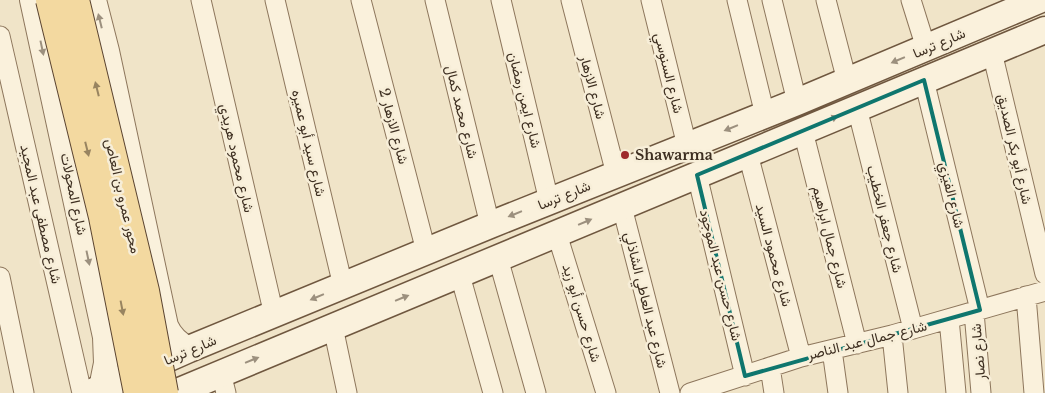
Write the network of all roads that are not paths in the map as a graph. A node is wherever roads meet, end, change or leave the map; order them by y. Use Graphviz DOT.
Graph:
graph roads {
  1 [pos="32,0"];
  2 [pos="50,0"];
  3 [pos="75,0"];
  4 [pos="94,0"];
  5 [pos="201,0"];
  6 [pos="275,0"];
  7 [pos="361,0"];
  8 [pos="434,0"];
  9 [pos="500,0"];
  10 [pos="571,0"];
  11 [pos="651,0"];
  12 [pos="737,0"];
  13 [pos="772,0"];
  14 [pos="826,0"];
  15 [pos="911,0"];
  16 [pos="1039,0"];
  17 [pos="1004,8"];
  18 [pos="1045,30"];
  19 [pos="0,36"];
  20 [pos="926,48"];
  21 [pos="992,52"];
  22 [pos="924,80"];
  23 [pos="847,81"];
  24 [pos="797,102"];
  25 [pos="857,108"];
  26 [pos="765,115"];
  27 [pos="803,131"];
  28 [pos="687,146"];
  29 [pos="748,154"];
  30 [pos="616,174"];
  31 [pos="696,175"];
  32 [pos="549,201"];
  33 [pos="622,206"];
  34 [pos="490,224"];
  35 [pos="557,234"];
  36 [pos="426,251"];
  37 [pos="498,258"];
  38 [pos="1045,274"];
  39 [pos="460,275"];
  40 [pos="0,277"];
  41 [pos="343,286"];
  42 [pos="1045,291"];
  43 [pos="1026,296"];
  44 [pos="977,311"];
  45 [pos="274,315"];
  46 [pos="165,319"];
  47 [pos="949,319"];
  48 [pos="333,327"];
  49 [pos="913,329"];
  50 [pos="892,335"];
  51 [pos="105,337"];
  52 [pos="857,344"];
  53 [pos="189,349"];
  54 [pos="832,350"];
  55 [pos="801,357"];
  56 [pos="770,367"];
  57 [pos="745,376"];
  58 [pos="224,383"];
  59 [pos="91,391"];
  60 [pos="185,391"];
  61 [pos="694,392"];
  62 [pos="24,393"];
  63 [pos="138,393"];
  64 [pos="164,393"];
  65 [pos="347,393"];
  66 [pos="492,393"];
  67 [pos="536,393"];
  68 [pos="606,393"];
  69 [pos="670,393"];
  70 [pos="774,393"];
  71 [pos="838,393"];
  72 [pos="898,393"];
  73 [pos="956,393"];
  74 [pos="981,393"];
  75 [pos="1034,393"];
  1 -- 51 [label="street, شارع المحولات, one-way"];
  2 -- 63 [label="main road, محور عمرو بن العاص, one-way, bridge"];
  64 -- 3 [label="main road, محور عمرو بن العاص, one-way, bridge"];
  46 -- 4 [label="street, one-way"];
  5 -- 45 [label="street, شارع محمود هريدي"];
  6 -- 41 [label="street, شارع سيد أبو عميره"];
  7 -- 36 [label="street, شارع الازهار 2"];
  8 -- 34 [label="street, شارع محمد كمال"];
  9 -- 32 [label="street, شارع ايمن رمضان"];
  10 -- 30 [label="street, شارع الازهار"];
  11 -- 28 [label="street, شارع السنوسي"];
  12 -- 26 [label="street"];
  13 -- 24 [label="street"];
  14 -- 23 [label="street"];
  15 -- 20 [label="street"];
  16 -- 17 [label="main road, شارع ترسا"];
  17 -- 20 [label="main road, شارع ترسا"];
  18 -- 21 [label="main road, شارع ترسا"];
  19 -- 59 [label="street, شارع مصطفى عبد المجيد"];
  20 -- 23 [label="main road, شارع ترسا, one-way"];
  21 -- 22 [label="main road, شارع ترسا"];
  21 -- 38 [label="street, شارع أبو بكر الصديق"];
  22 -- 25 [label="main road, شارع ترسا"];
  22 -- 44 [label="street, شارع الفيزي"];
  23 -- 24 [label="main road, شارع ترسا"];
  24 -- 26 [label="main road, شارع ترسا"];
  27 -- 25 [label="main road, شارع ترسا, one-way"];
  25 -- 49 [label="street, شارع جعفر الخطيب"];
  26 -- 28 [label="main road, شارع ترسا, one-way"];
  27 -- 29 [label="main road, شارع ترسا"];
  27 -- 52 [label="street, شارع جمال ابراهيم"];
  28 -- 30 [label="main road, شارع ترسا"];
  29 -- 31 [label="main road, شارع ترسا"];
  29 -- 55 [label="street, شارع محمود السيد"];
  30 -- 32 [label="main road, شارع ترسا"];
  31 -- 33 [label="main road, شارع ترسا"];
  31 -- 57 [label="street, شارع حسن عبد الموجود"];
  32 -- 34 [label="main road, شارع ترسا, one-way"];
  35 -- 33 [label="main road, شارع ترسا, one-way"];
  33 -- 69 [label="street, شارع عبد العاطي الشاذلي"];
  34 -- 36 [label="main road, شارع ترسا"];
  35 -- 37 [label="main road, شارع ترسا"];
  35 -- 68 [label="street, شارع حسن أبو زيد"];
  36 -- 41 [label="main road, شارع ترسا"];
  37 -- 39 [label="main road, شارع ترسا"];
  37 -- 67 [label="street"];
  48 -- 39 [label="main road, شارع ترسا, one-way"];
  39 -- 66 [label="street"];
  40 -- 62 [label="street"];
  41 -- 45 [label="main road, شارع ترسا, one-way"];
  42 -- 43 [label="street, شارع جمال عبد الناصر"];
  43 -- 44 [label="street, شارع جمال عبد الناصر"];
  43 -- 75 [label="street"];
  44 -- 47 [label="street, شارع جمال عبد الناصر"];
  44 -- 74 [label="street, شارع نصار"];
  45 -- 53 [label="main road, شارع ترسا"];
  46 -- 51 [label="street"];
  46 -- 53 [label="street"];
  47 -- 49 [label="street, شارع جمال عبد الناصر"];
  47 -- 73 [label="street"];
  58 -- 48 [label="main road, شارع ترسا, one-way"];
  48 -- 65 [label="street"];
  49 -- 50 [label="street, شارع جمال عبد الناصر"];
  50 -- 52 [label="street, شارع جمال عبد الناصر"];
  50 -- 72 [label="street"];
  51 -- 59 [label="street, شارع المحولات"];
  52 -- 54 [label="street, شارع جمال عبد الناصر"];
  53 -- 59 [label="main road, شارع ترسا"];
  54 -- 55 [label="street, شارع جمال عبد الناصر"];
  54 -- 71 [label="street"];
  55 -- 56 [label="street, شارع جمال عبد الناصر"];
  56 -- 57 [label="street, شارع جمال عبد الناصر"];
  56 -- 70 [label="street"];
  57 -- 61 [label="street, شارع جمال عبد الناصر"];
  58 -- 60 [label="main road, شارع ترسا"];
}
